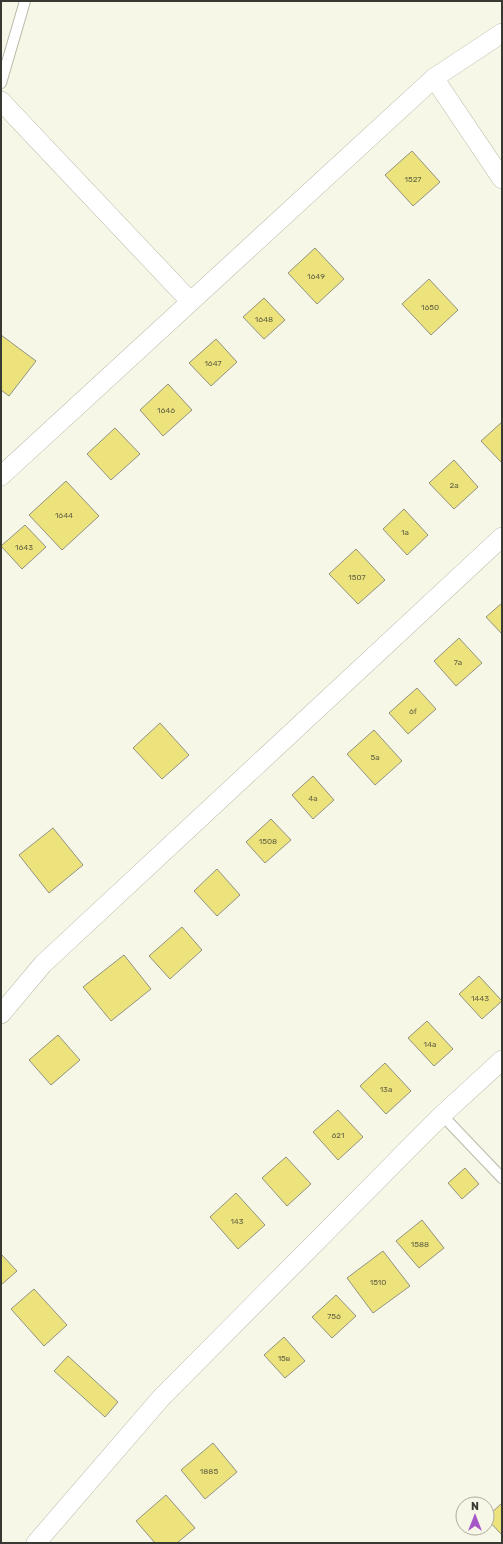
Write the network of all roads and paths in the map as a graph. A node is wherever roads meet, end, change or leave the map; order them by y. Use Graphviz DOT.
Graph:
graph roads {
  1 [pos="25,1"];
  2 [pos="502,34"];
  3 [pos="434,78"];
  4 [pos="1,83"];
  5 [pos="1,101"];
  6 [pos="502,179"];
  7 [pos="190,302"];
  8 [pos="1,476"];
  9 [pos="502,537"];
  10 [pos="1,1014"];
  11 [pos="502,1060"];
  12 [pos="442,1115"];
  13 [pos="502,1178"];
  14 [pos="36,1543"];
  1 -- 4 [label="lane"];
  2 -- 3 [label="street"];
  3 -- 6 [label="street"];
  3 -- 7 [label="street"];
  5 -- 7 [label="street"];
  7 -- 8 [label="street"];
  9 -- 10 [label="street"];
  11 -- 12 [label="street"];
  12 -- 13 [label="lane"];
  12 -- 14 [label="street"];
}
